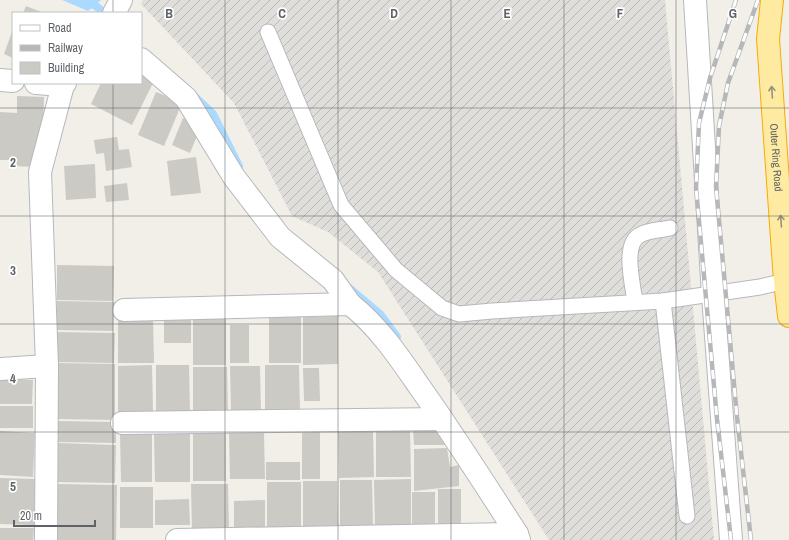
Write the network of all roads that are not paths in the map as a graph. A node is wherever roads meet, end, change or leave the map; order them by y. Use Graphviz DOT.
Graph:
graph roads {
  1 [pos="695,0"];
  2 [pos="772,0"];
  3 [pos="268,32"];
  4 [pos="142,60"];
  5 [pos="0,80"];
  6 [pos="12,81"];
  7 [pos="64,84"];
  8 [pos="670,228"];
  9 [pos="785,281"];
  10 [pos="713,295"];
  11 [pos="663,301"];
  12 [pos="635,302"];
  13 [pos="350,304"];
  14 [pos="124,310"];
  15 [pos="789,316"];
  16 [pos="47,366"];
  17 [pos="0,369"];
  18 [pos="442,419"];
  19 [pos="122,424"];
  20 [pos="687,516"];
  21 [pos="518,537"];
  22 [pos="46,540"];
  23 [pos="177,540"];
  24 [pos="731,540"];
  1 -- 10 [label="street"];
  9 -- 2 [label="highway, Outer Ring Road, one-way"];
  3 -- 12 [label="lane"];
  4 -- 13 [label="street"];
  5 -- 6 [label="street"];
  7 -- 16 [label="street"];
  8 -- 12 [label="lane"];
  9 -- 10 [label="lane"];
  9 -- 15 [label="highway, Outer Ring Road"];
  10 -- 11 [label="lane"];
  10 -- 24 [label="street"];
  11 -- 12 [label="lane"];
  11 -- 20 [label="lane"];
  13 -- 14 [label="street"];
  13 -- 18 [label="street"];
  16 -- 17 [label="street"];
  16 -- 22 [label="street"];
  18 -- 19 [label="street"];
  18 -- 21 [label="street"];
  21 -- 23 [label="street"];
}
